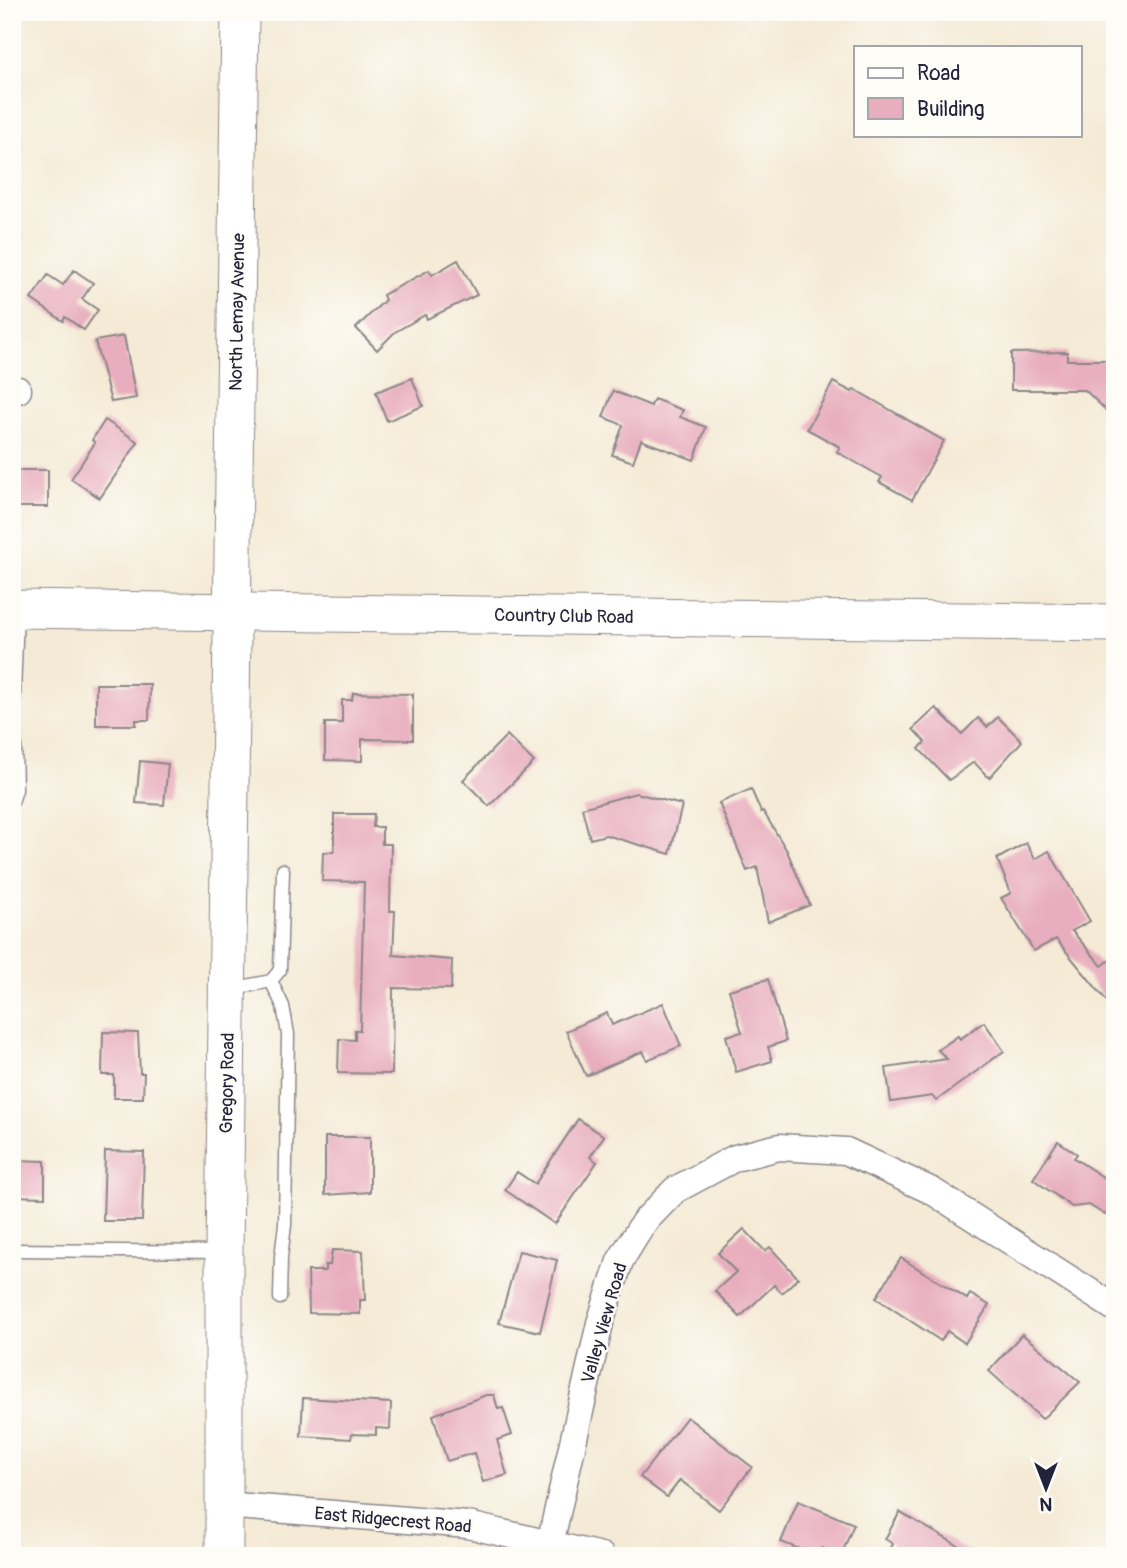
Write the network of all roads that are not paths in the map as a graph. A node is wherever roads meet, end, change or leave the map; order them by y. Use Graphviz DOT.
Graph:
graph roads {
  1 [pos="240,12"];
  2 [pos="15,609"];
  3 [pos="234,611"];
  4 [pos="1115,623"];
  5 [pos="12,802"];
  6 [pos="283,870"];
  7 [pos="271,981"];
  8 [pos="228,990"];
  9 [pos="12,1250"];
  10 [pos="224,1252"];
  11 [pos="280,1298"];
  12 [pos="1115,1308"];
  13 [pos="224,1505"];
  14 [pos="550,1544"];
  15 [pos="223,1556"];
  16 [pos="601,1556"];
  1 -- 3 [label="street, North Lemay Avenue"];
  2 -- 3 [label="street, Country Club Road"];
  2 -- 5 [label="lane"];
  3 -- 4 [label="street, Country Club Road"];
  3 -- 8 [label="street, Gregory Road"];
  6 -- 7 [label="lane"];
  7 -- 8 [label="lane"];
  7 -- 11 [label="lane"];
  8 -- 10 [label="street, Gregory Road"];
  9 -- 10 [label="lane"];
  10 -- 13 [label="street, Gregory Road"];
  12 -- 14 [label="street, Valley View Road"];
  13 -- 14 [label="street, East Ridgecrest Road"];
  13 -- 15 [label="street, Gregory Road"];
  14 -- 16 [label="street, East Ridgecrest Road"];
}
